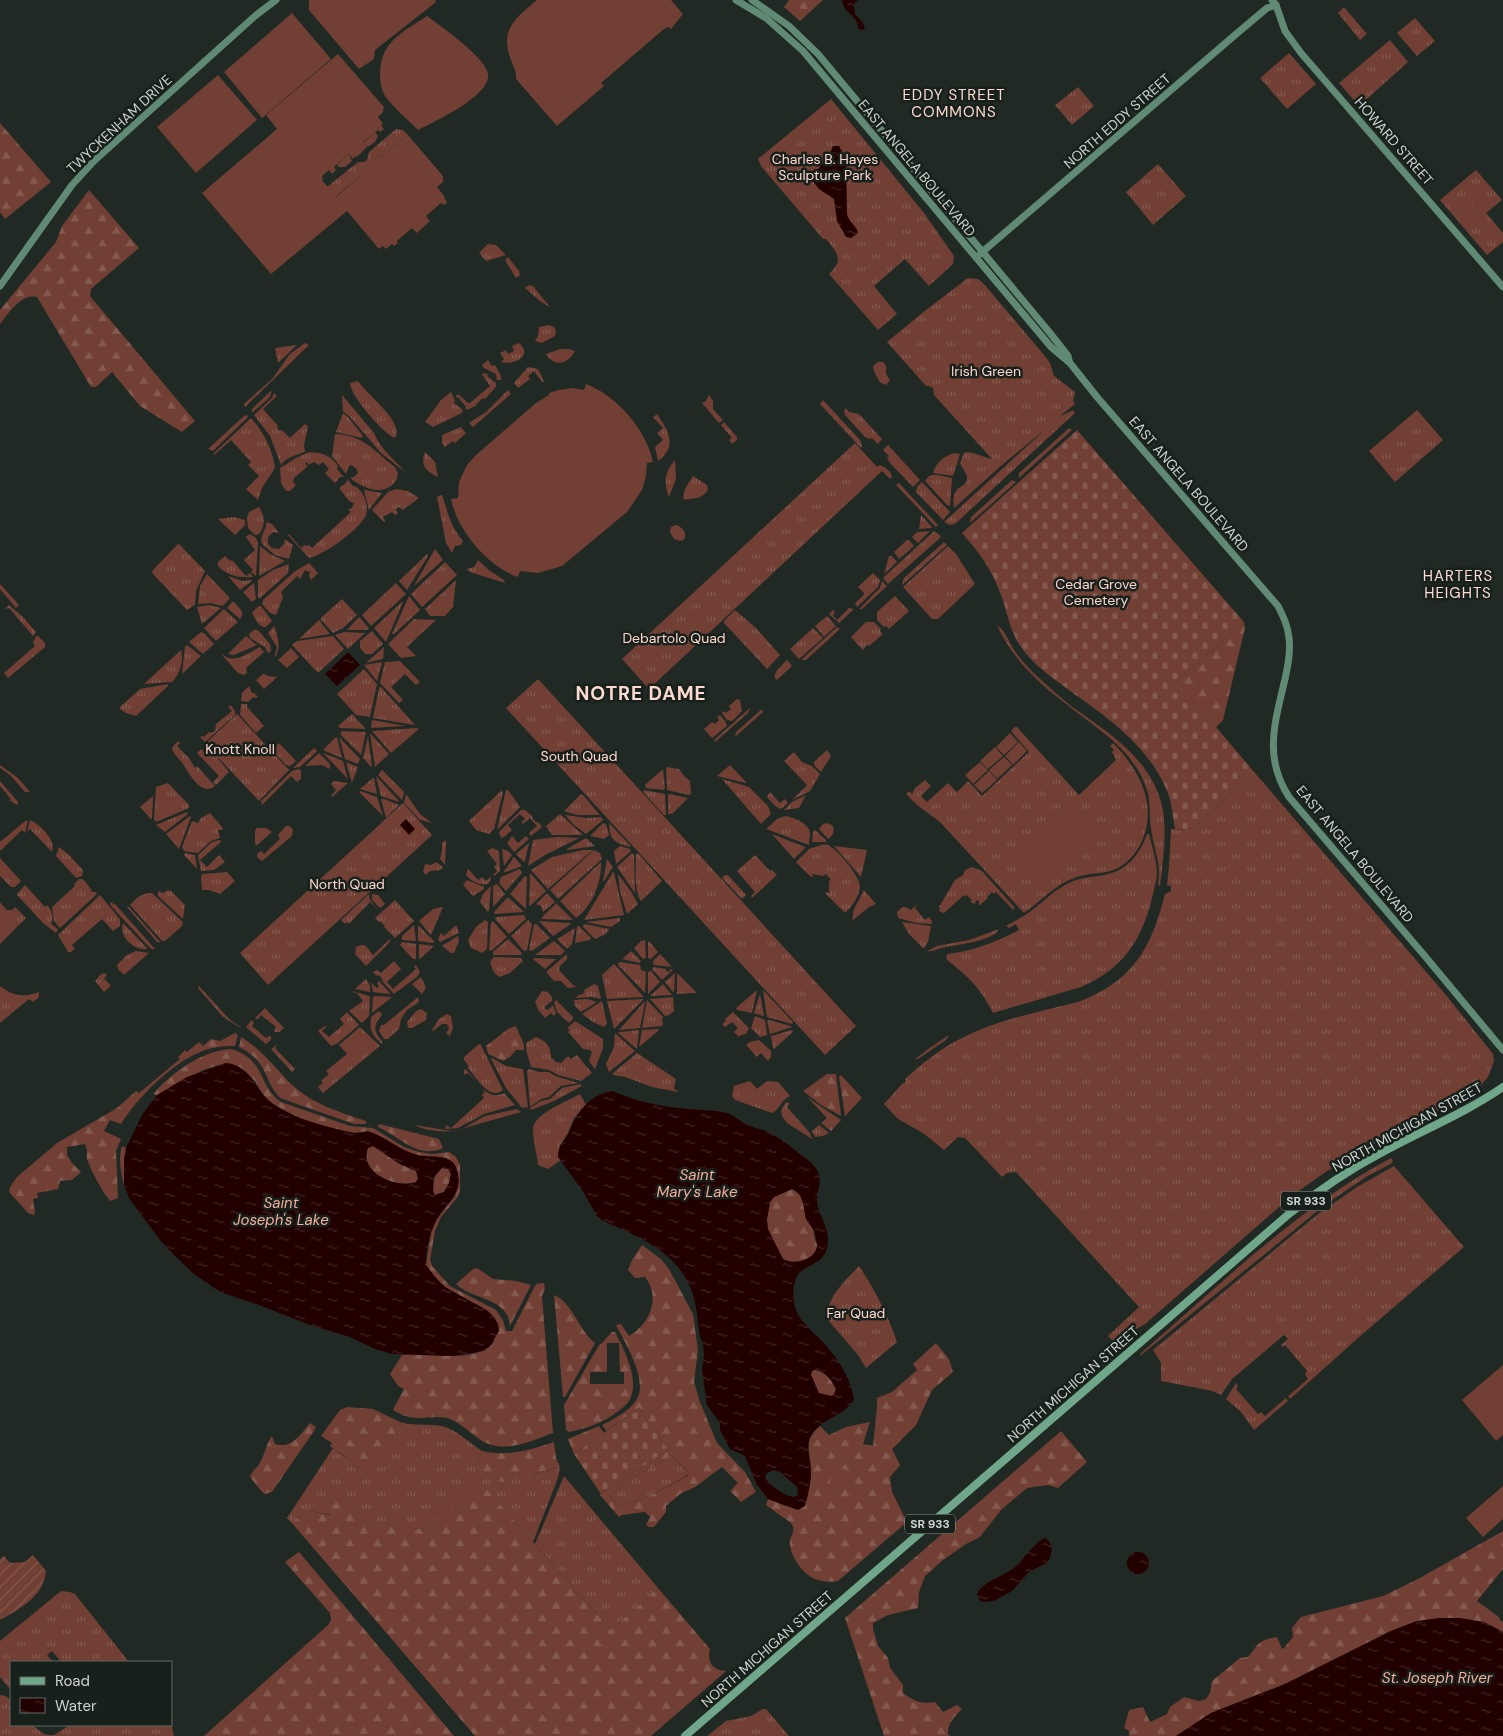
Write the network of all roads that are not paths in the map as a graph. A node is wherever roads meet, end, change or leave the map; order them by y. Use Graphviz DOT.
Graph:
graph roads {
  1 [pos="276,0"];
  2 [pos="736,0"];
  3 [pos="752,0"];
  4 [pos="1275,2"];
  5 [pos="983,252"];
  6 [pos="976,258"];
  7 [pos="0,286"];
  8 [pos="1503,287"];
  9 [pos="1070,363"];
  10 [pos="1503,1050"];
  11 [pos="1503,1087"];
  12 [pos="685,1736"];
  1 -- 7 [label="main road, TWYCKENHAM DRIVE"];
  2 -- 6 [label="main road, EAST ANGELA BOULEVARD"];
  3 -- 5 [label="main road, EAST ANGELA BOULEVARD"];
  4 -- 5 [label="main road, NORTH EDDY STREET"];
  4 -- 8 [label="main road, HOWARD STREET"];
  5 -- 6 [label="main road, NORTH EDDY STREET"];
  5 -- 9 [label="main road, EAST ANGELA BOULEVARD"];
  6 -- 9 [label="main road, EAST ANGELA BOULEVARD"];
  9 -- 10 [label="main road, EAST ANGELA BOULEVARD"];
  11 -- 12 [label="main road, NORTH MICHIGAN STREET / SR 933"];
}
